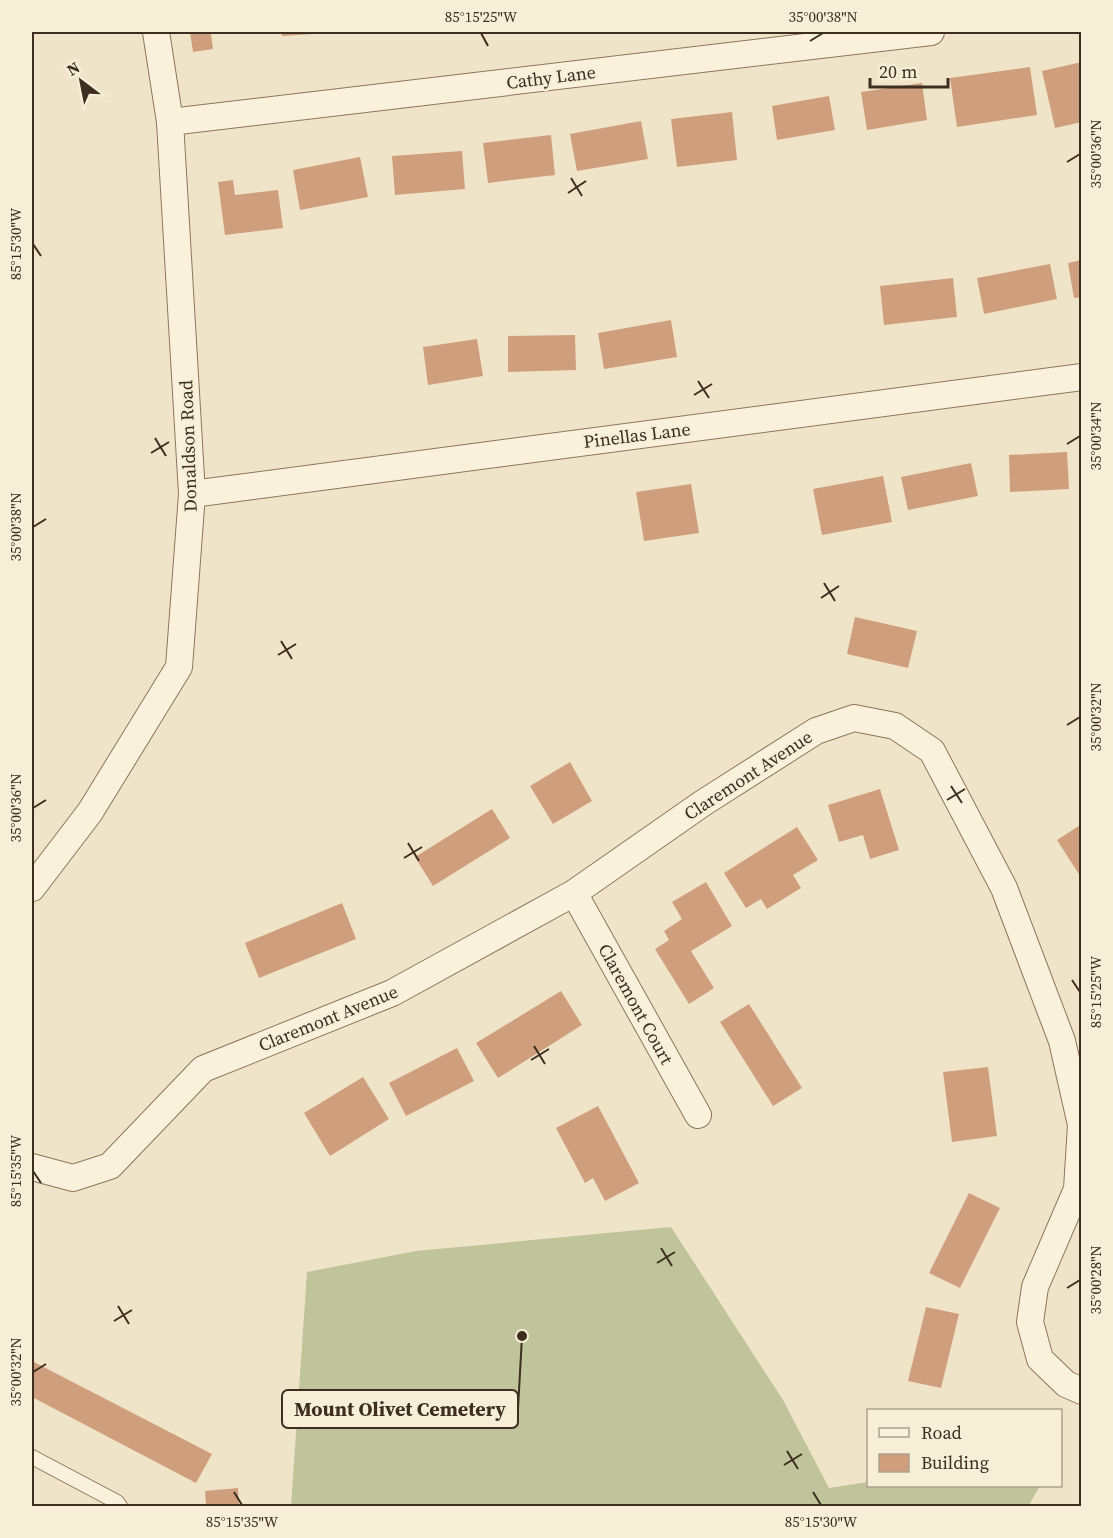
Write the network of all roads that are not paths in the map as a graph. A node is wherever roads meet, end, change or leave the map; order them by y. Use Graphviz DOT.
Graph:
graph roads {
  1 [pos="156,32"];
  2 [pos="931,32"];
  3 [pos="170,122"];
  4 [pos="1082,377"];
  5 [pos="192,494"];
  6 [pos="32,888"];
  7 [pos="574,893"];
  8 [pos="698,1115"];
  9 [pos="32,1167"];
  10 [pos="1082,1390"];
  11 [pos="32,1457"];
  12 [pos="120,1506"];
  1 -- 3 [label="street, Donaldson Road"];
  2 -- 3 [label="street, Cathy Lane"];
  3 -- 5 [label="street, Donaldson Road"];
  4 -- 5 [label="street, Pinellas Lane"];
  5 -- 6 [label="street, Donaldson Road"];
  7 -- 8 [label="street, Claremont Court"];
  7 -- 9 [label="street, Claremont Avenue"];
  7 -- 10 [label="street, Claremont Avenue"];
  11 -- 12 [label="lane"];
}
